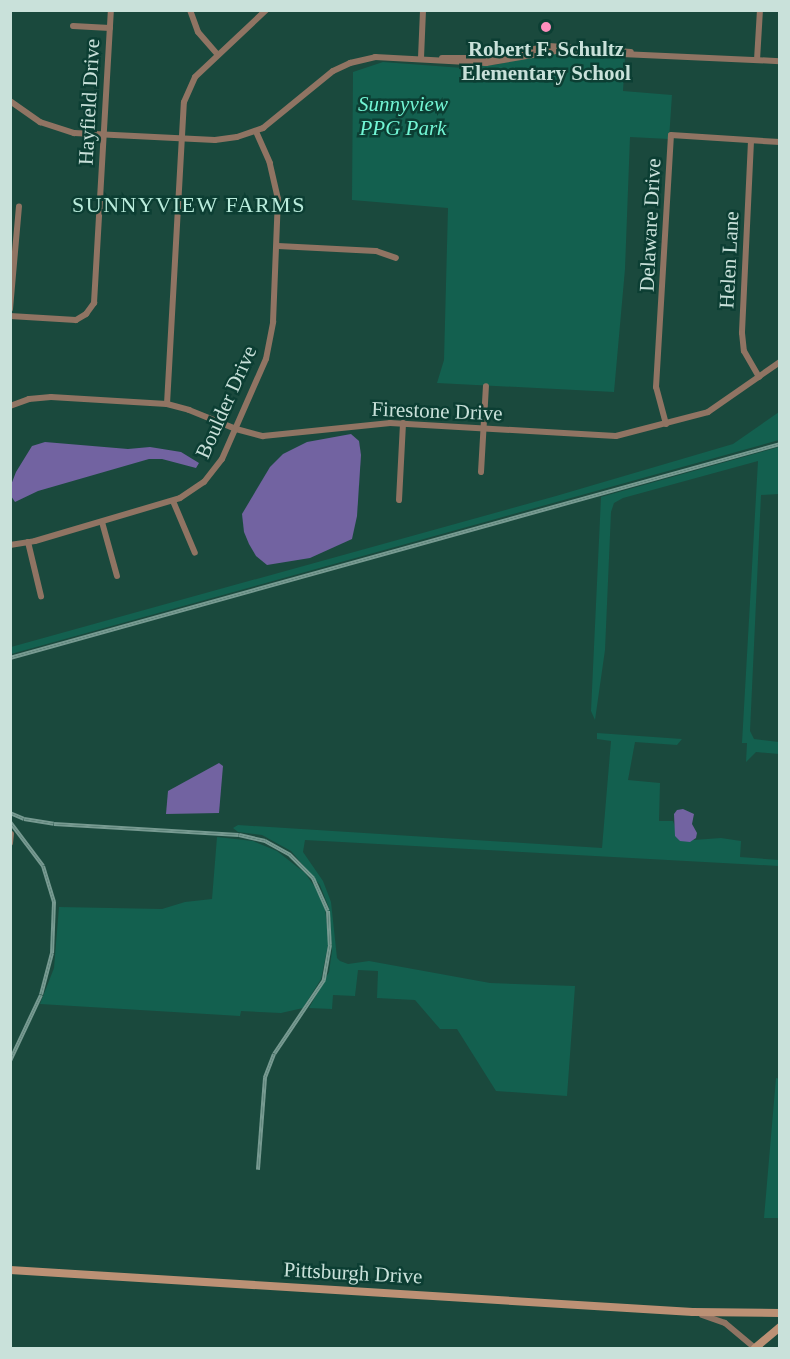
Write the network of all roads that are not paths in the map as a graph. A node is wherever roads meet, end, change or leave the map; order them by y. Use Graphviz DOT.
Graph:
graph roads {
  1 [pos="111,10"];
  2 [pos="190,10"];
  3 [pos="266,10"];
  4 [pos="423,10"];
  5 [pos="760,10"];
  6 [pos="73,26"];
  7 [pos="110,28"];
  8 [pos="218,55"];
  9 [pos="421,58"];
  10 [pos="757,60"];
  11 [pos="780,61"];
  12 [pos="10,101"];
  13 [pos="256,131"];
  14 [pos="104,135"];
  15 [pos="181,139"];
  16 [pos="751,141"];
  17 [pos="780,142"];
  18 [pos="19,206"];
  19 [pos="278,246"];
  20 [pos="396,258"];
  21 [pos="10,309"];
  22 [pos="10,316"];
  23 [pos="780,362"];
  24 [pos="759,377"];
  25 [pos="486,386"];
  26 [pos="167,404"];
  27 [pos="10,406"];
  28 [pos="403,423"];
  29 [pos="666,424"];
  30 [pos="484,428"];
  31 [pos="236,429"];
  32 [pos="481,472"];
  33 [pos="399,500"];
  34 [pos="173,501"];
  35 [pos="102,522"];
  36 [pos="28,542"];
  37 [pos="10,545"];
  38 [pos="195,553"];
  39 [pos="117,576"];
  40 [pos="40,596"];
  41 [pos="11,834"];
  42 [pos="10,843"];
  43 [pos="10,1270"];
  44 [pos="693,1312"];
  45 [pos="780,1313"];
  46 [pos="780,1327"];
  47 [pos="755,1348"];
  1 -- 7 [label="street, Hayfield Drive"];
  2 -- 8 [label="street"];
  3 -- 8 [label="street"];
  4 -- 9 [label="street"];
  5 -- 10 [label="street"];
  6 -- 7 [label="street"];
  7 -- 14 [label="street, Hayfield Drive"];
  8 -- 15 [label="street"];
  9 -- 10 [label="street"];
  9 -- 13 [label="street"];
  10 -- 11 [label="street"];
  12 -- 14 [label="street"];
  13 -- 15 [label="street"];
  13 -- 19 [label="street, Boulder Drive"];
  14 -- 15 [label="street"];
  14 -- 22 [label="street, Hayfield Drive"];
  15 -- 26 [label="street"];
  16 -- 17 [label="street, Delaware Drive"];
  16 -- 24 [label="street, Helen Lane"];
  16 -- 29 [label="street, Delaware Drive"];
  18 -- 21 [label="street"];
  19 -- 20 [label="street"];
  19 -- 31 [label="street, Boulder Drive"];
  23 -- 24 [label="street, Firestone Drive"];
  24 -- 29 [label="street, Firestone Drive"];
  25 -- 30 [label="street"];
  26 -- 27 [label="street, Firestone Drive"];
  26 -- 31 [label="street, Firestone Drive"];
  28 -- 30 [label="street, Firestone Drive"];
  28 -- 31 [label="street, Firestone Drive"];
  28 -- 33 [label="street"];
  29 -- 30 [label="street, Firestone Drive"];
  30 -- 32 [label="street"];
  31 -- 34 [label="street, Boulder Drive"];
  34 -- 35 [label="street, Boulder Drive"];
  34 -- 38 [label="street"];
  35 -- 36 [label="street, Boulder Drive"];
  35 -- 39 [label="street"];
  36 -- 37 [label="street, Boulder Drive"];
  36 -- 40 [label="street"];
  41 -- 42 [label="street"];
  43 -- 44 [label="street, Pittsburgh Drive"];
  44 -- 45 [label="street, Pittsburgh Drive"];
  44 -- 47 [label="street, Pittsburgh Drive"];
  46 -- 47 [label="street"];
}
